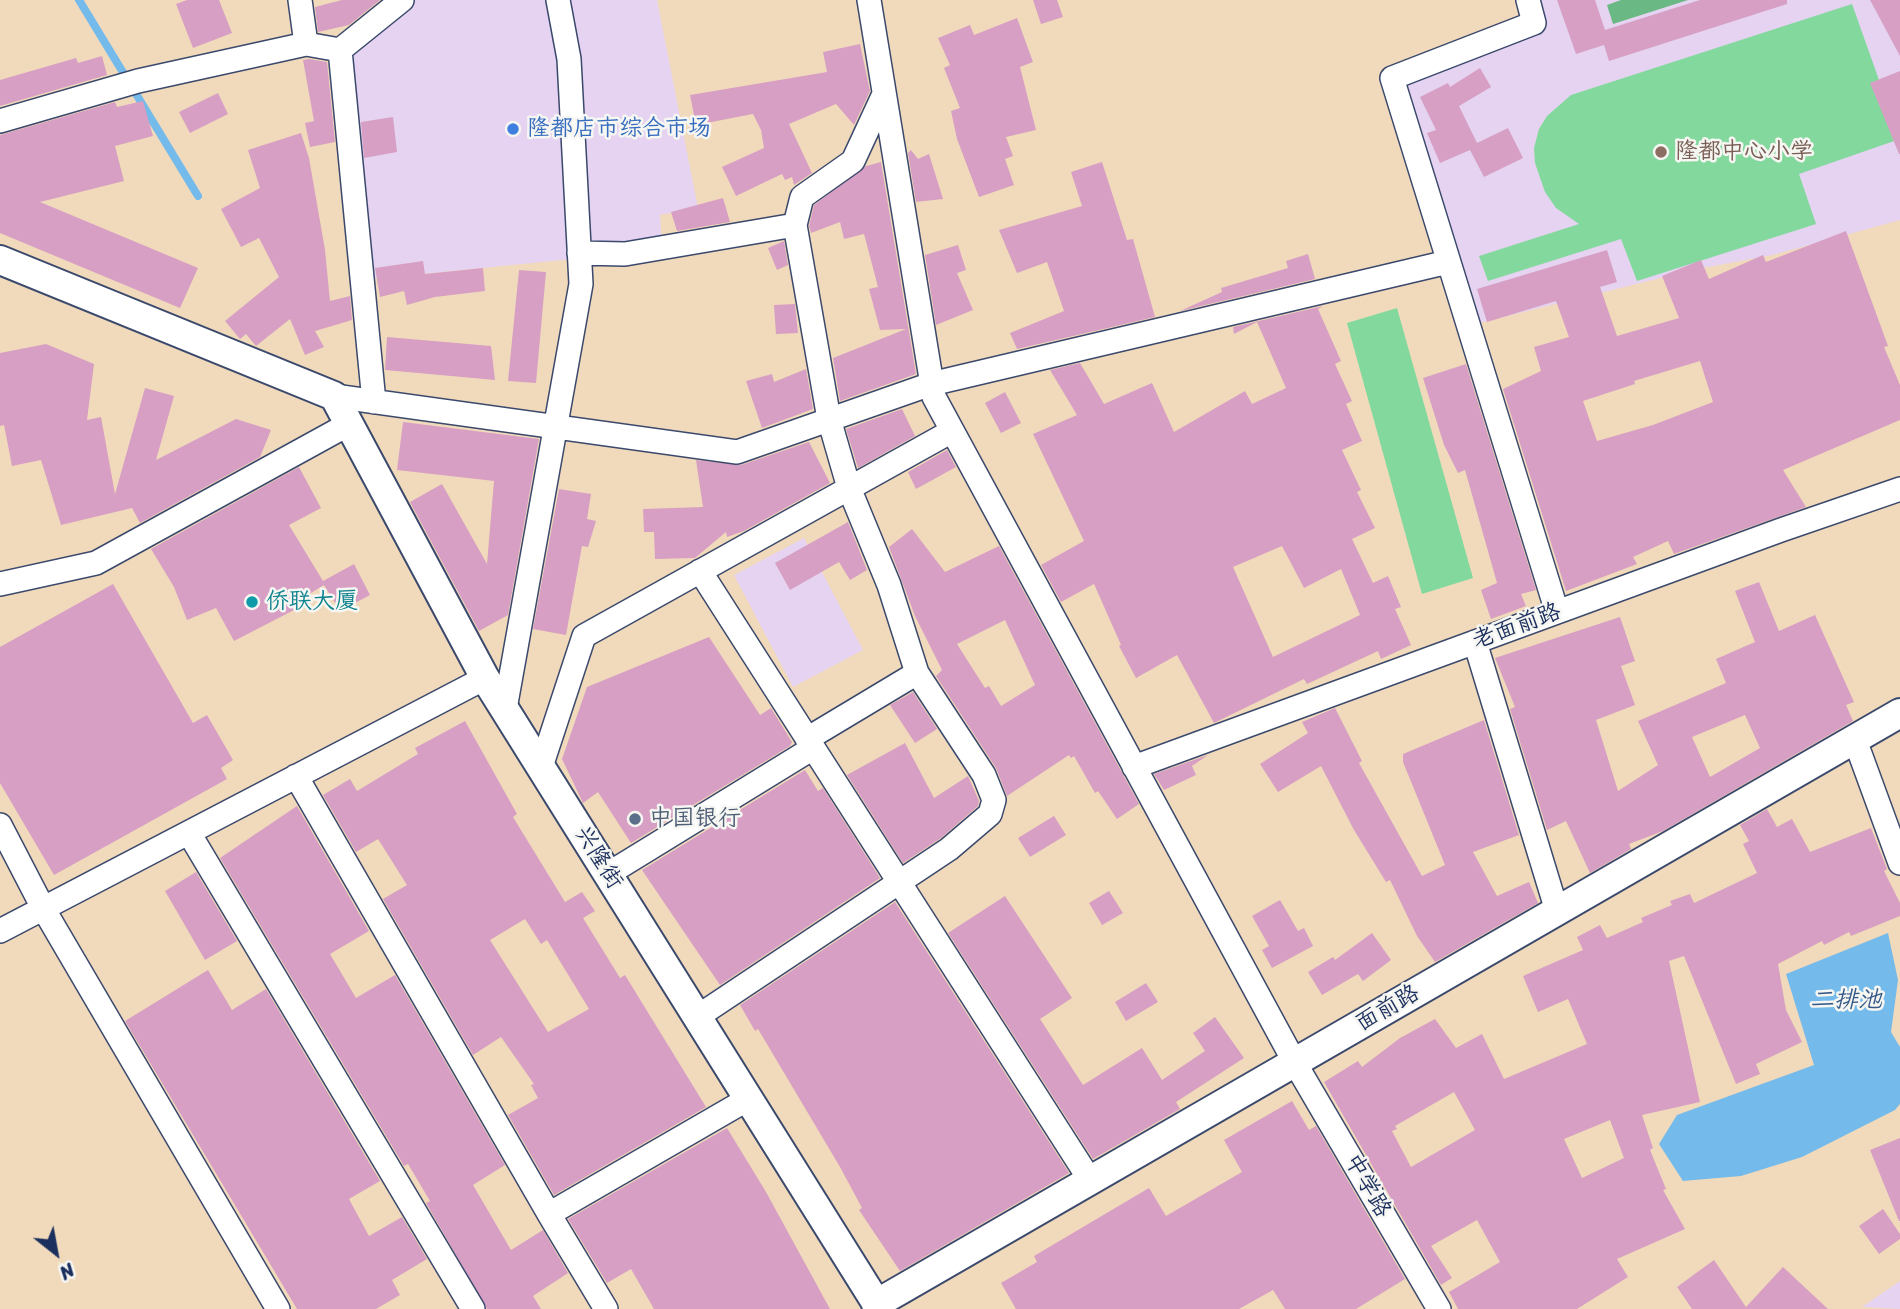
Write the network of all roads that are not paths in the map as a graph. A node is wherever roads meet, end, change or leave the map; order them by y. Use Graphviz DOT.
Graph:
graph roads {
  1 [pos="300,0"];
  2 [pos="402,0"];
  3 [pos="558,0"];
  4 [pos="869,0"];
  5 [pos="1528,0"];
  6 [pos="306,44"];
  7 [pos="340,50"];
  8 [pos="884,94"];
  9 [pos="0,121"];
  10 [pos="794,225"];
  11 [pos="579,253"];
  12 [pos="0,260"];
  13 [pos="1448,262"];
  14 [pos="931,383"];
  15 [pos="334,396"];
  16 [pos="374,402"];
  17 [pos="829,419"];
  18 [pos="349,424"];
  19 [pos="556,427"];
  20 [pos="952,431"];
  21 [pos="849,488"];
  22 [pos="1900,489"];
  23 [pos="699,572"];
  24 [pos="0,584"];
  25 [pos="1557,612"];
  26 [pos="1475,642"];
  27 [pos="917,673"];
  28 [pos="485,678"];
  29 [pos="505,709"];
  30 [pos="1900,713"];
  31 [pos="1855,740"];
  32 [pos="810,744"];
  33 [pos="541,767"];
  34 [pos="1134,767"];
  35 [pos="296,776"];
  36 [pos="0,825"];
  37 [pos="189,832"];
  38 [pos="1900,863"];
  39 [pos="608,874"];
  40 [pos="898,882"];
  41 [pos="43,908"];
  42 [pos="1557,911"];
  43 [pos="0,931"];
  44 [pos="697,1017"];
  45 [pos="1295,1063"];
  46 [pos="748,1099"];
  47 [pos="1090,1180"];
  48 [pos="550,1214"];
  49 [pos="874,1307"];
  50 [pos="278,1309"];
  51 [pos="472,1309"];
  52 [pos="606,1309"];
  53 [pos="1439,1309"];
  1 -- 6 [label="street"];
  2 -- 7 [label="street"];
  3 -- 11 [label="street"];
  4 -- 8 [label="street, 中学路"];
  5 -- 13 [label="street"];
  6 -- 7 [label="street"];
  6 -- 9 [label="street"];
  7 -- 16 [label="street"];
  8 -- 10 [label="street"];
  8 -- 14 [label="street, 中学路"];
  10 -- 11 [label="street"];
  10 -- 17 [label="street"];
  11 -- 19 [label="street"];
  12 -- 15 [label="street"];
  13 -- 14 [label="street"];
  13 -- 25 [label="street"];
  14 -- 17 [label="street"];
  14 -- 20 [label="street, 中学路"];
  15 -- 16 [label="street"];
  15 -- 18 [label="street, 兴隆街"];
  16 -- 19 [label="street"];
  17 -- 19 [label="street"];
  17 -- 21 [label="street"];
  18 -- 24 [label="street"];
  18 -- 28 [label="street, 兴隆街"];
  19 -- 29 [label="street"];
  20 -- 21 [label="street"];
  20 -- 34 [label="street, 中学路"];
  21 -- 23 [label="street"];
  21 -- 27 [label="street"];
  22 -- 25 [label="street, 老面前路"];
  23 -- 32 [label="street"];
  23 -- 33 [label="street"];
  25 -- 26 [label="street, 老面前路"];
  26 -- 34 [label="street, 老面前路"];
  26 -- 42 [label="street"];
  27 -- 32 [label="street"];
  27 -- 40 [label="street"];
  28 -- 29 [label="street, 兴隆街"];
  28 -- 35 [label="street"];
  29 -- 33 [label="street, 兴隆街"];
  30 -- 31 [label="street, 面前路"];
  31 -- 38 [label="street"];
  31 -- 42 [label="street, 面前路"];
  32 -- 39 [label="street"];
  32 -- 40 [label="street"];
  33 -- 39 [label="street, 兴隆街"];
  34 -- 45 [label="street, 中学路"];
  35 -- 37 [label="street"];
  35 -- 48 [label="street"];
  36 -- 41 [label="street"];
  37 -- 41 [label="street"];
  37 -- 51 [label="street"];
  39 -- 44 [label="street, 兴隆街"];
  40 -- 44 [label="street"];
  40 -- 47 [label="street"];
  41 -- 43 [label="street"];
  41 -- 50 [label="street"];
  42 -- 45 [label="street, 面前路"];
  44 -- 46 [label="street, 兴隆街"];
  45 -- 47 [label="street, 面前路"];
  45 -- 53 [label="street, 中学路"];
  46 -- 48 [label="street"];
  46 -- 49 [label="street, 兴隆街"];
  47 -- 49 [label="street, 面前路"];
  48 -- 52 [label="street"];
}
